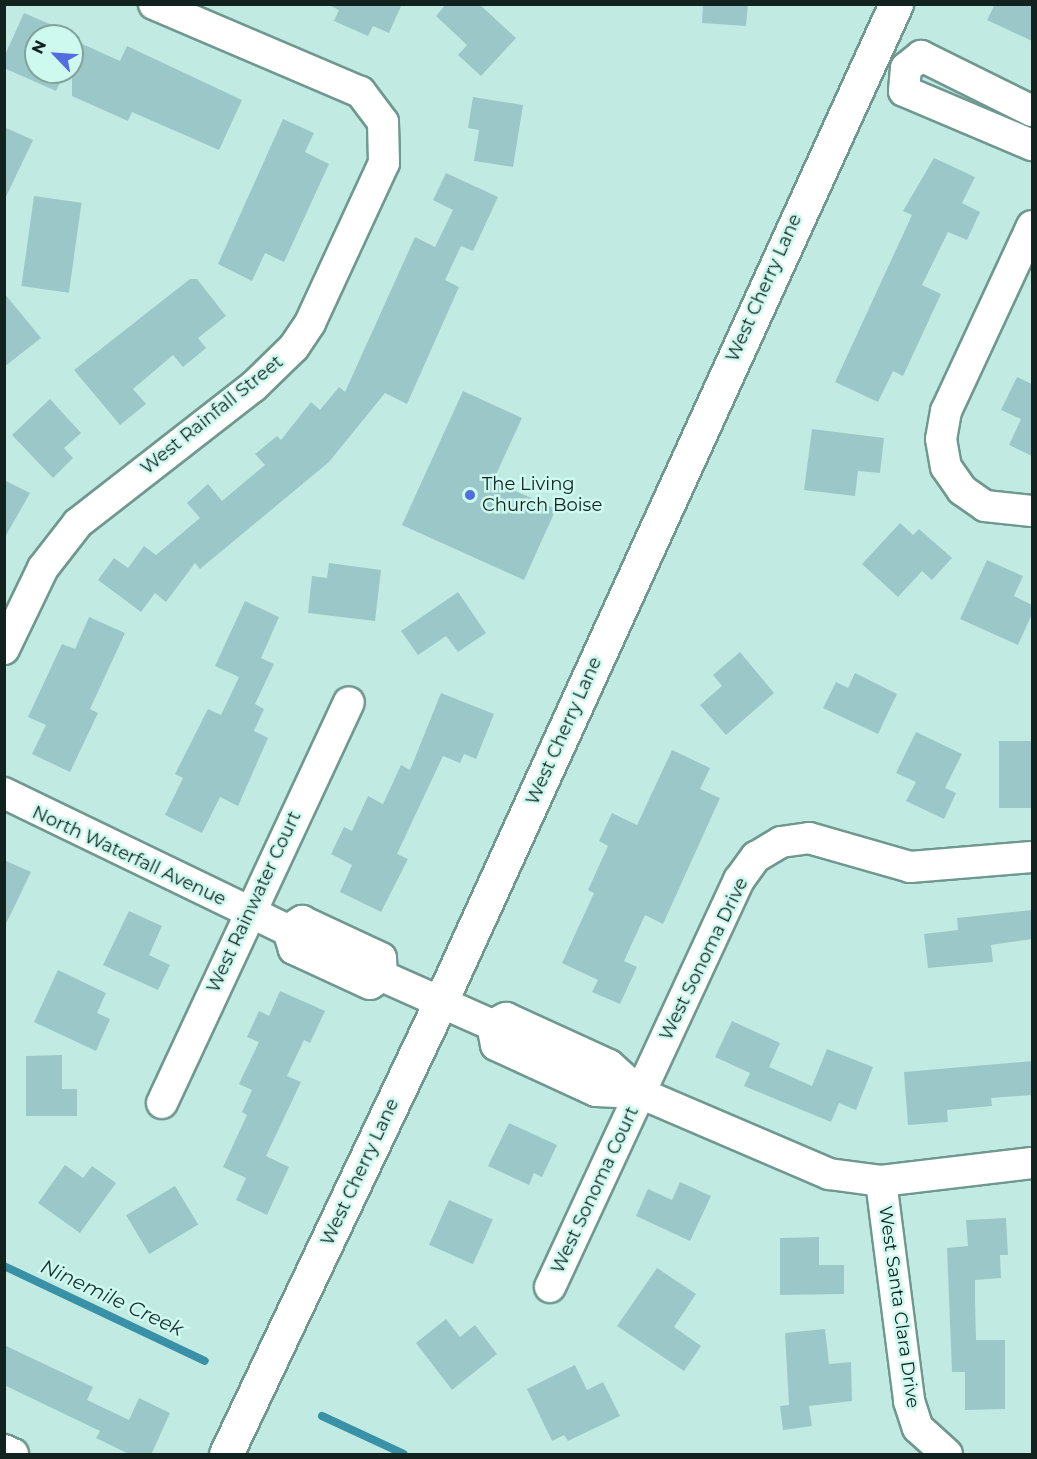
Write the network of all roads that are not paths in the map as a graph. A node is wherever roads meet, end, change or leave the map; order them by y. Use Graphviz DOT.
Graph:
graph roads {
  1 [pos="154,4"];
  2 [pos="896,4"];
  3 [pos="873,53"];
  4 [pos="906,68"];
  5 [pos="1032,111"];
  6 [pos="1032,145"];
  7 [pos="1032,226"];
  8 [pos="1032,512"];
  9 [pos="4,649"];
  10 [pos="348,702"];
  11 [pos="4,793"];
  12 [pos="1032,857"];
  13 [pos="249,912"];
  14 [pos="441,1001"];
  15 [pos="640,1094"];
  16 [pos="162,1103"];
  17 [pos="1032,1163"];
  18 [pos="881,1181"];
  19 [pos="550,1287"];
  20 [pos="4,1450"];
  21 [pos="13,1455"];
  22 [pos="226,1455"];
  23 [pos="947,1455"];
  1 -- 9 [label="street, West Rainfall Street"];
  2 -- 3 [label="main road, West Cherry Lane"];
  3 -- 4 [label="street"];
  3 -- 14 [label="main road, West Cherry Lane"];
  4 -- 5 [label="street"];
  4 -- 6 [label="street"];
  7 -- 8 [label="street"];
  10 -- 13 [label="street, West Rainwater Court"];
  11 -- 13 [label="street, North Waterfall Avenue"];
  12 -- 15 [label="street, West Sonoma Drive"];
  13 -- 14 [label="street, North Waterfall Avenue"];
  13 -- 16 [label="street, West Rainwater Court"];
  14 -- 15 [label="street, North Waterfall Avenue"];
  14 -- 22 [label="main road, West Cherry Lane"];
  15 -- 18 [label="street"];
  15 -- 19 [label="street, West Sonoma Court"];
  17 -- 18 [label="street"];
  18 -- 23 [label="street, West Santa Clara Drive"];
  20 -- 21 [label="street"];
}
